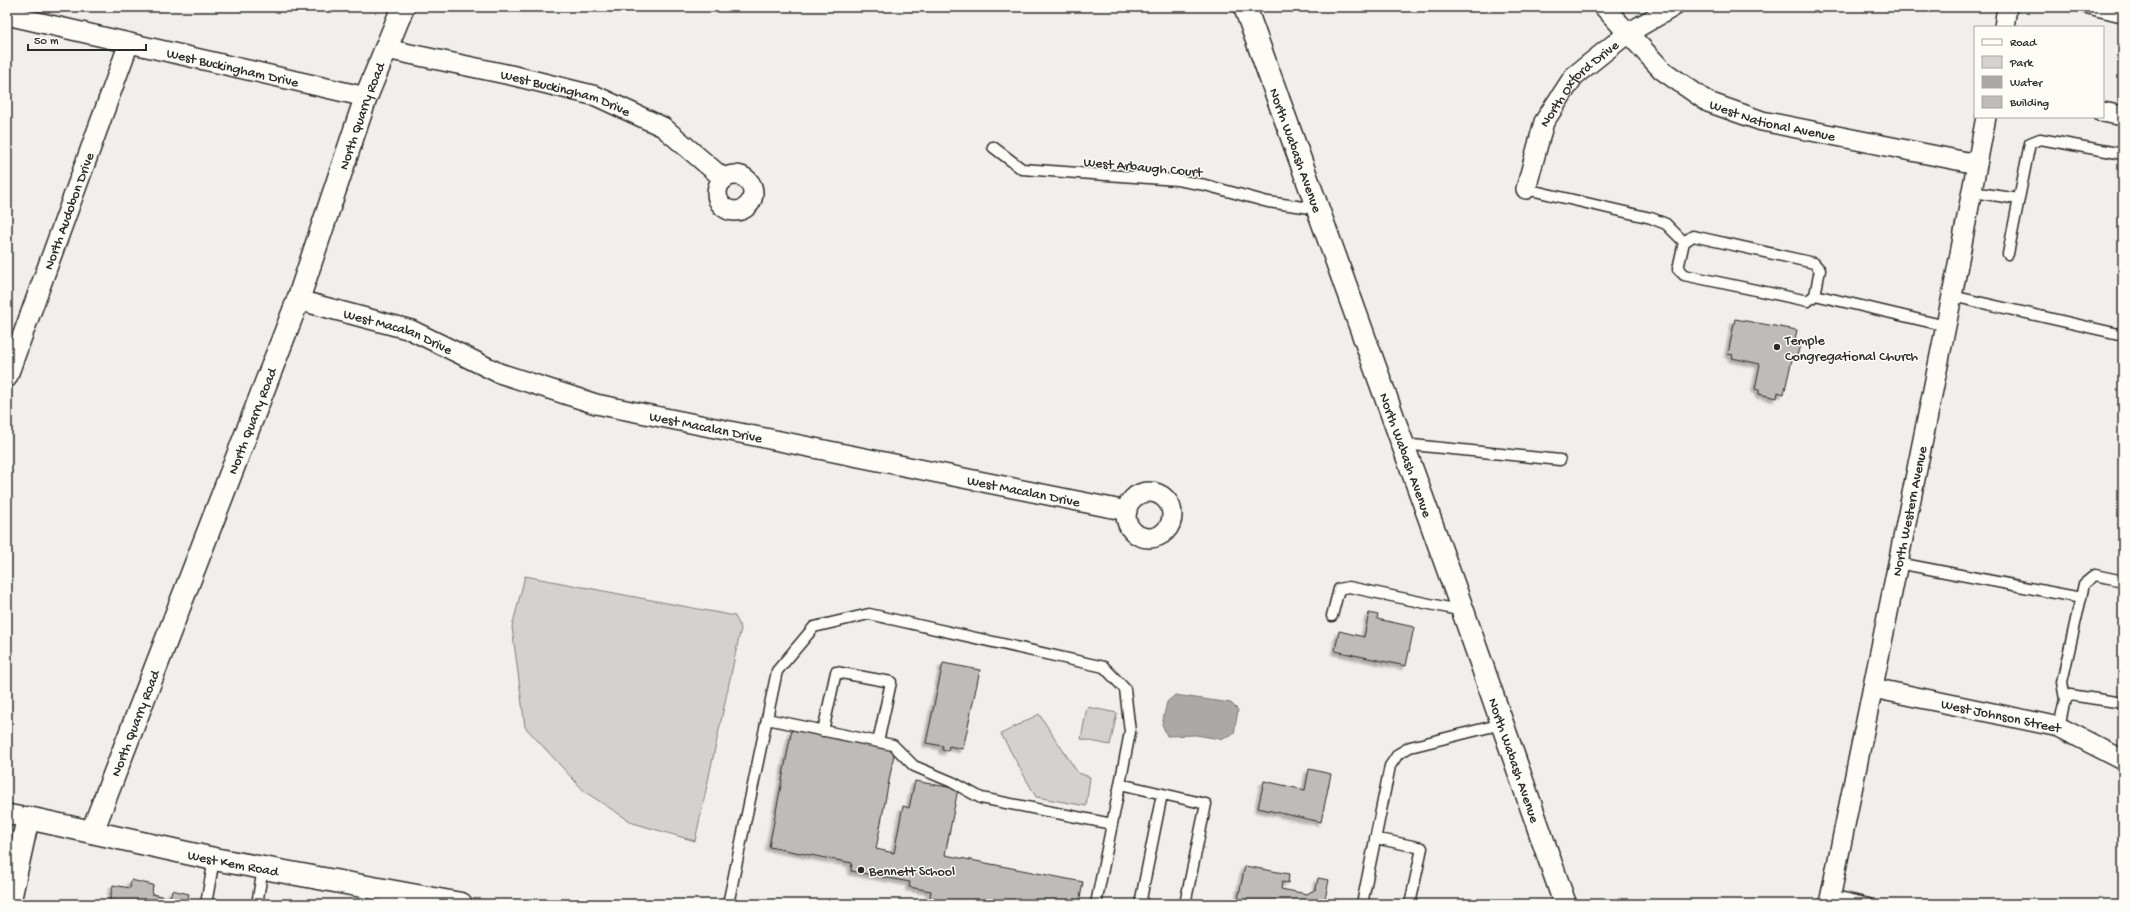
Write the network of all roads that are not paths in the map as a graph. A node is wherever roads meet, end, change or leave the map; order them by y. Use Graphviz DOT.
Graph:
graph roads {
  1 [pos="403,7"];
  2 [pos="1245,7"];
  3 [pos="1604,7"];
  4 [pos="1673,7"];
  5 [pos="2007,7"];
  6 [pos="2082,7"];
  7 [pos="10,14"];
  8 [pos="2123,17"];
  9 [pos="2004,26"];
  10 [pos="1628,33"];
  11 [pos="129,43"];
  12 [pos="386,49"];
  13 [pos="366,97"];
  14 [pos="2104,112"];
  15 [pos="2123,116"];
  16 [pos="1986,118"];
  17 [pos="993,147"];
  18 [pos="2123,154"];
  19 [pos="1977,164"];
  20 [pos="724,179"];
  21 [pos="1526,189"];
  22 [pos="1972,192"];
  23 [pos="2019,199"];
  24 [pos="1318,210"];
  25 [pos="1684,242"];
  26 [pos="2008,254"];
  27 [pos="1815,295"];
  28 [pos="1952,296"];
  29 [pos="298,300"];
  30 [pos="1946,326"];
  31 [pos="2123,335"];
  32 [pos="8,370"];
  33 [pos="1403,444"];
  34 [pos="1560,460"];
  35 [pos="1127,512"];
  36 [pos="1898,563"];
  37 [pos="2123,581"];
  38 [pos="2081,598"];
  39 [pos="1463,611"];
  40 [pos="1332,616"];
  41 [pos="1873,688"];
  42 [pos="2065,699"];
  43 [pos="2123,703"];
  44 [pos="767,720"];
  45 [pos="1502,724"];
  46 [pos="2059,727"];
  47 [pos="824,731"];
  48 [pos="878,742"];
  49 [pos="2123,760"];
  50 [pos="1120,784"];
  51 [pos="1162,794"];
  52 [pos="7,814"];
  53 [pos="28,818"];
  54 [pos="1112,824"];
  55 [pos="92,832"];
  56 [pos="1375,838"];
  57 [pos="214,858"];
  58 [pos="263,868"];
  59 [pos="1830,900"];
  60 [pos="9,904"];
  61 [pos="206,904"];
  62 [pos="256,904"];
  63 [pos="461,904"];
  64 [pos="728,904"];
  65 [pos="1096,904"];
  66 [pos="1140,904"];
  67 [pos="1185,904"];
  68 [pos="1362,904"];
  69 [pos="1410,904"];
  70 [pos="1565,904"];
  71 [pos="1869,904"];
  1 -- 12 [label="street, North Quarry Road"];
  2 -- 24 [label="street, North Wabash Avenue"];
  3 -- 10 [label="street, West National Avenue"];
  4 -- 10 [label="street, North Oxford Drive"];
  5 -- 9 [label="street"];
  6 -- 8 [label="lane"];
  7 -- 11 [label="street, West Buckingham Drive"];
  10 -- 19 [label="street, West National Avenue"];
  10 -- 21 [label="street, North Oxford Drive"];
  11 -- 13 [label="street, West Buckingham Drive"];
  11 -- 32 [label="street, North Audobon Drive"];
  12 -- 13 [label="street, North Quarry Road"];
  12 -- 20 [label="street, West Buckingham Drive"];
  13 -- 29 [label="street, North Quarry Road"];
  14 -- 15 [label="street"];
  16 -- 19 [label="street, North Western Avenue"];
  17 -- 24 [label="lane, West Arbaugh Court"];
  18 -- 23 [label="lane"];
  19 -- 22 [label="street, North Western Avenue"];
  21 -- 25 [label="lane"];
  22 -- 23 [label="lane"];
  22 -- 28 [label="street, North Western Avenue"];
  23 -- 26 [label="lane"];
  24 -- 33 [label="street, North Wabash Avenue"];
  25 -- 27 [label="lane"];
  25 -- 27 [label="lane"];
  27 -- 30 [label="lane"];
  28 -- 30 [label="street, North Western Avenue"];
  28 -- 31 [label="lane"];
  29 -- 35 [label="street, West Macalan Drive"];
  29 -- 55 [label="street, North Quarry Road"];
  30 -- 36 [label="street, North Western Avenue"];
  33 -- 34 [label="lane"];
  33 -- 39 [label="street, North Wabash Avenue"];
  36 -- 38 [label="lane"];
  36 -- 41 [label="street, North Western Avenue"];
  37 -- 38 [label="lane"];
  38 -- 42 [label="lane"];
  39 -- 40 [label="lane"];
  39 -- 45 [label="street, North Wabash Avenue"];
  41 -- 46 [label="street, West Johnson Street"];
  41 -- 59 [label="street, North Western Avenue"];
  42 -- 43 [label="lane"];
  42 -- 46 [label="lane"];
  44 -- 47 [label="lane"];
  44 -- 50 [label="lane"];
  44 -- 64 [label="lane"];
  45 -- 56 [label="lane"];
  45 -- 70 [label="street, North Wabash Avenue"];
  46 -- 49 [label="street, West Johnson Street"];
  47 -- 48 [label="lane"];
  47 -- 48 [label="lane"];
  48 -- 54 [label="lane"];
  50 -- 51 [label="lane"];
  50 -- 54 [label="lane"];
  51 -- 66 [label="lane"];
  51 -- 67 [label="lane"];
  52 -- 53 [label="street, West Kem Road"];
  53 -- 55 [label="street, West Kem Road"];
  53 -- 60 [label="street"];
  54 -- 65 [label="lane"];
  55 -- 57 [label="street, West Kem Road"];
  56 -- 68 [label="lane"];
  56 -- 69 [label="lane"];
  57 -- 58 [label="street, West Kem Road"];
  57 -- 61 [label="lane"];
  58 -- 62 [label="lane"];
  58 -- 63 [label="street, West Kem Road"];
  59 -- 71 [label="lane"];
}
